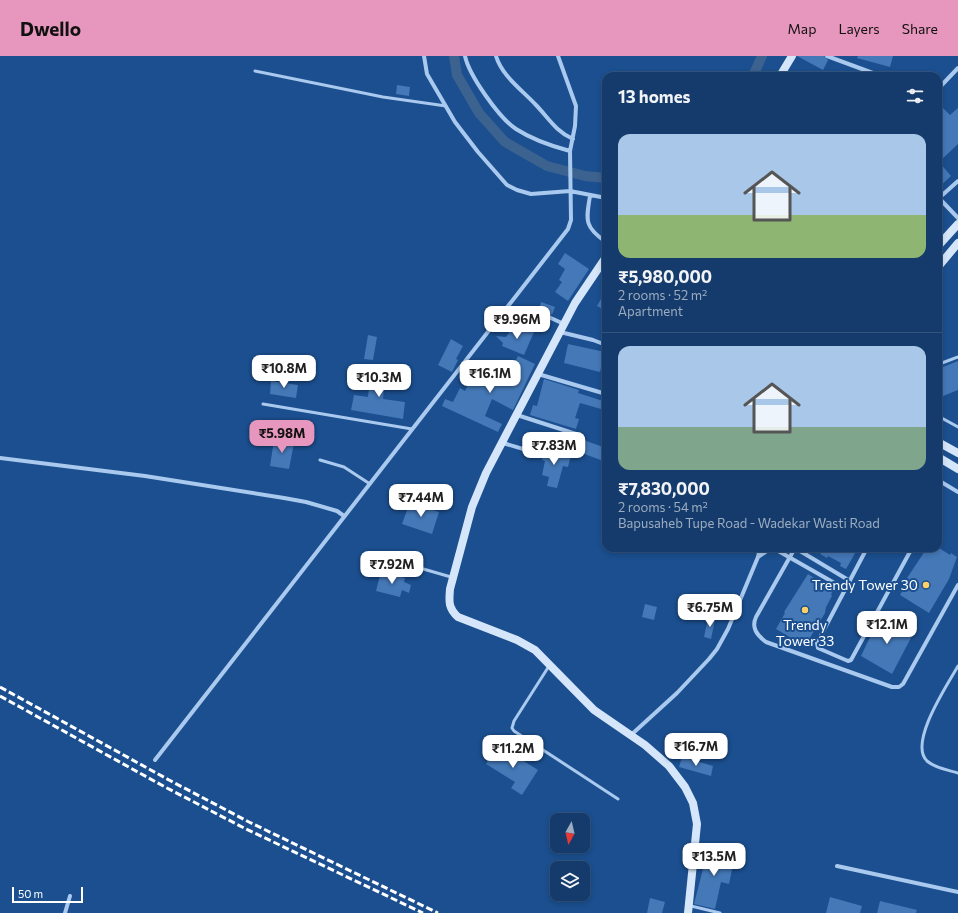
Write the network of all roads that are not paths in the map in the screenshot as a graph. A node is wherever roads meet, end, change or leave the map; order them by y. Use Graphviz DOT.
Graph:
graph roads {
  1 [pos="424,56"];
  2 [pos="465,56"];
  3 [pos="496,56"];
  4 [pos="558,56"];
  5 [pos="792,56"];
  6 [pos="827,56"];
  7 [pos="958,68"];
  8 [pos="255,71"];
  9 [pos="783,72"];
  10 [pos="869,72"];
  11 [pos="942,85"];
  12 [pos="446,106"];
  13 [pos="573,139"];
  14 [pos="570,151"];
  15 [pos="958,181"];
  16 [pos="570,191"];
  17 [pos="942,195"];
  18 [pos="590,196"];
  19 [pos="602,198"];
  20 [pos="942,202"];
  21 [pos="958,218"];
  22 [pos="958,224"];
  23 [pos="602,239"];
  24 [pos="942,242"];
  25 [pos="958,243"];
  26 [pos="942,262"];
  27 [pos="602,266"];
  28 [pos="531,309"];
  29 [pos="564,324"];
  30 [pos="560,332"];
  31 [pos="602,343"];
  32 [pos="958,357"];
  33 [pos="942,364"];
  34 [pos="538,374"];
  35 [pos="602,393"];
  36 [pos="263,404"];
  37 [pos="517,415"];
  38 [pos="942,418"];
  39 [pos="958,427"];
  40 [pos="412,429"];
  41 [pos="576,434"];
  42 [pos="502,443"];
  43 [pos="942,444"];
  44 [pos="958,453"];
  45 [pos="540,454"];
  46 [pos="0,458"];
  47 [pos="320,460"];
  48 [pos="942,460"];
  49 [pos="958,468"];
  50 [pos="942,482"];
  51 [pos="370,484"];
  52 [pos="958,492"];
  53 [pos="344,516"];
  54 [pos="759,552"];
  55 [pos="766,552"];
  56 [pos="779,552"];
  57 [pos="793,552"];
  58 [pos="802,552"];
  59 [pos="865,552"];
  60 [pos="910,552"];
  61 [pos="375,555"];
  62 [pos="758,557"];
  63 [pos="790,558"];
  64 [pos="453,578"];
  65 [pos="850,581"];
  66 [pos="958,584"];
  67 [pos="845,589"];
  68 [pos="550,665"];
  69 [pos="958,666"];
  70 [pos="631,735"];
  71 [pos="155,760"];
  72 [pos="958,773"];
  73 [pos="618,800"];
  74 [pos="837,866"];
  75 [pos="958,892"];
  76 [pos="70,896"];
  77 [pos="688,909"];
  78 [pos="65,913"];
  79 [pos="720,913"];
  1 -- 12 [label="street"];
  2 -- 14 [label="street"];
  3 -- 13 [label="street"];
  4 -- 13 [label="street"];
  5 -- 9 [label="street"];
  6 -- 10 [label="street"];
  7 -- 11 [label="street"];
  8 -- 12 [label="lane"];
  12 -- 16 [label="street"];
  13 -- 14 [label="street"];
  14 -- 16 [label="street"];
  15 -- 17 [label="street"];
  16 -- 18 [label="street"];
  16 -- 40 [label="street"];
  18 -- 19 [label="street"];
  18 -- 23 [label="street"];
  20 -- 21 [label="street"];
  22 -- 24 [label="street"];
  25 -- 26 [label="street"];
  27 -- 29 [label="street"];
  28 -- 29 [label="street"];
  29 -- 30 [label="street"];
  30 -- 31 [label="street"];
  30 -- 34 [label="street"];
  32 -- 33 [label="lane"];
  34 -- 35 [label="street"];
  34 -- 37 [label="street"];
  36 -- 40 [label="lane"];
  37 -- 41 [label="street"];
  37 -- 42 [label="street"];
  38 -- 39 [label="lane"];
  40 -- 51 [label="street"];
  42 -- 45 [label="street"];
  42 -- 64 [label="street"];
  43 -- 44 [label="street"];
  46 -- 53 [label="street"];
  47 -- 51 [label="lane"];
  48 -- 49 [label="street"];
  50 -- 52 [label="street"];
  51 -- 53 [label="street"];
  53 -- 71 [label="street"];
  54 -- 62 [label="street"];
  55 -- 62 [label="street"];
  56 -- 63 [label="street"];
  57 -- 63 [label="street"];
  58 -- 65 [label="street"];
  59 -- 65 [label="street"];
  60 -- 67 [label="street"];
  61 -- 64 [label="lane"];
  62 -- 70 [label="street"];
  63 -- 66 [label="street"];
  63 -- 67 [label="street"];
  64 -- 68 [label="street"];
  65 -- 67 [label="street"];
  68 -- 70 [label="street"];
  68 -- 73 [label="lane"];
  69 -- 72 [label="lane"];
  70 -- 77 [label="street"];
  74 -- 75 [label="street"];
  76 -- 78 [label="street"];
  77 -- 79 [label="lane"];
}
